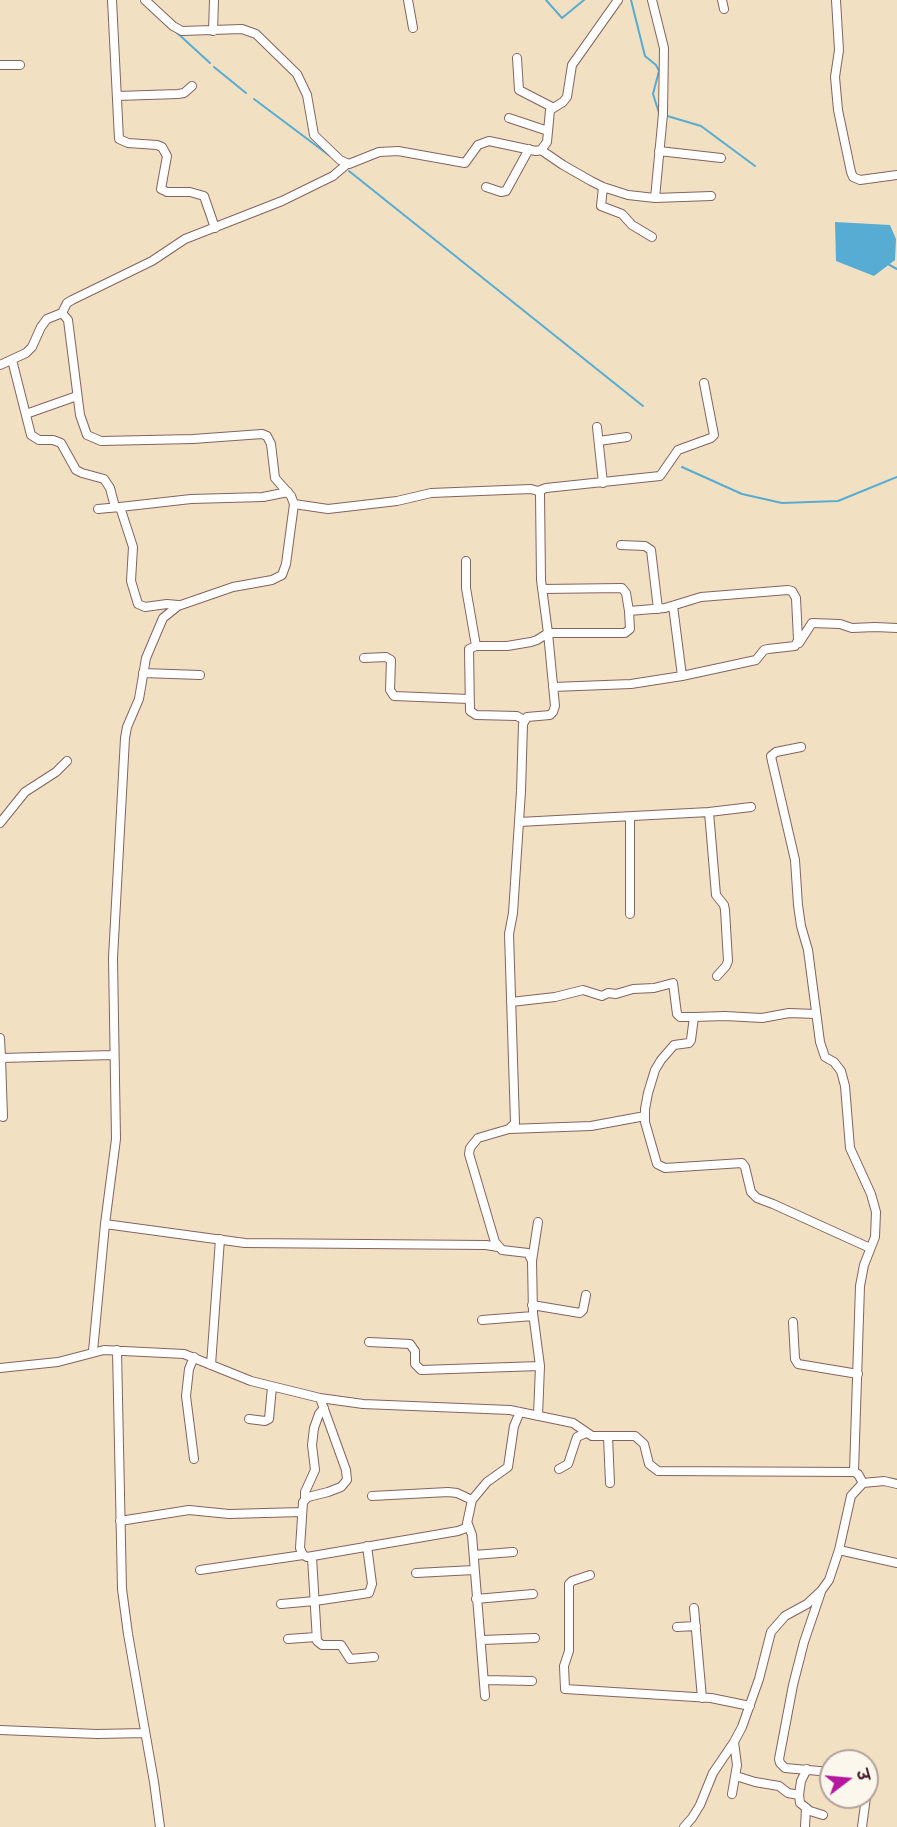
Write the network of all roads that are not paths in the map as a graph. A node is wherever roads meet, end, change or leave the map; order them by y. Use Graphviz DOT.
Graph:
graph roads {
  1 [pos="112,0"];
  2 [pos="145,0"];
  3 [pos="214,0"];
  4 [pos="408,0"];
  5 [pos="618,0"];
  6 [pos="652,0"];
  7 [pos="722,0"];
  8 [pos="836,0"];
  9 [pos="724,9"];
  10 [pos="413,28"];
  11 [pos="213,31"];
  12 [pos="517,58"];
  13 [pos="20,64"];
  14 [pos="0,65"];
  15 [pos="192,86"];
  16 [pos="117,96"];
  17 [pos="552,107"];
  18 [pos="509,118"];
  19 [pos="548,131"];
  20 [pos="529,149"];
  21 [pos="541,150"];
  22 [pos="659,151"];
  23 [pos="721,158"];
  24 [pos="347,164"];
  25 [pos="897,175"];
  26 [pos="486,187"];
  27 [pos="603,187"];
  28 [pos="711,196"];
  29 [pos="655,198"];
  30 [pos="215,228"];
  31 [pos="652,237"];
  32 [pos="62,313"];
  33 [pos="12,360"];
  34 [pos="0,365"];
  35 [pos="704,383"];
  36 [pos="77,396"];
  37 [pos="26,414"];
  38 [pos="597,427"];
  39 [pos="627,437"];
  40 [pos="599,441"];
  41 [pos="603,483"];
  42 [pos="538,491"];
  43 [pos="288,492"];
  44 [pos="294,504"];
  45 [pos="118,507"];
  46 [pos="98,509"];
  47 [pos="621,545"];
  48 [pos="466,561"];
  49 [pos="542,589"];
  50 [pos="178,606"];
  51 [pos="673,606"];
  52 [pos="658,609"];
  53 [pos="629,610"];
  54 [pos="897,628"];
  55 [pos="548,633"];
  56 [pos="798,644"];
  57 [pos="476,646"];
  58 [pos="364,658"];
  59 [pos="143,673"];
  60 [pos="200,675"];
  61 [pos="682,676"];
  62 [pos="553,687"];
  63 [pos="468,699"];
  64 [pos="524,720"];
  65 [pos="801,747"];
  66 [pos="68,761"];
  67 [pos="751,807"];
  68 [pos="709,812"];
  69 [pos="630,817"];
  70 [pos="519,822"];
  71 [pos="0,823"];
  72 [pos="630,914"];
  73 [pos="717,976"];
  74 [pos="511,1002"];
  75 [pos="816,1014"];
  76 [pos="694,1017"];
  77 [pos="0,1038"];
  78 [pos="113,1055"];
  79 [pos="1,1059"];
  80 [pos="645,1116"];
  81 [pos="3,1117"];
  82 [pos="508,1129"];
  83 [pos="538,1222"];
  84 [pos="105,1224"];
  85 [pos="220,1239"];
  86 [pos="498,1247"];
  87 [pos="870,1248"];
  88 [pos="532,1261"];
  89 [pos="586,1295"];
  90 [pos="532,1305"];
  91 [pos="533,1316"];
  92 [pos="482,1320"];
  93 [pos="793,1322"];
  94 [pos="369,1342"];
  95 [pos="117,1350"];
  96 [pos="93,1351"];
  97 [pos="194,1357"];
  98 [pos="212,1365"];
  99 [pos="540,1366"];
  100 [pos="0,1368"];
  101 [pos="858,1374"];
  102 [pos="272,1387"];
  103 [pos="320,1398"];
  104 [pos="324,1408"];
  105 [pos="519,1412"];
  106 [pos="538,1416"];
  107 [pos="249,1419"];
  108 [pos="586,1433"];
  109 [pos="608,1437"];
  110 [pos="194,1459"];
  111 [pos="559,1469"];
  112 [pos="854,1472"];
  113 [pos="610,1483"];
  114 [pos="863,1483"];
  115 [pos="897,1484"];
  116 [pos="372,1496"];
  117 [pos="305,1500"];
  118 [pos="472,1500"];
  119 [pos="302,1512"];
  120 [pos="120,1521"];
  121 [pos="468,1524"];
  122 [pos="367,1546"];
  123 [pos="839,1550"];
  124 [pos="513,1552"];
  125 [pos="474,1555"];
  126 [pos="308,1556"];
  127 [pos="897,1563"];
  128 [pos="200,1570"];
  129 [pos="474,1570"];
  130 [pos="416,1573"];
  131 [pos="590,1575"];
  132 [pos="821,1591"];
  133 [pos="533,1594"];
  134 [pos="476,1599"];
  135 [pos="315,1601"];
  136 [pos="281,1604"];
  137 [pos="694,1608"];
  138 [pos="696,1626"];
  139 [pos="677,1628"];
  140 [pos="316,1637"];
  141 [pos="535,1638"];
  142 [pos="288,1639"];
  143 [pos="482,1640"];
  144 [pos="374,1657"];
  145 [pos="485,1680"];
  146 [pos="532,1681"];
  147 [pos="485,1696"];
  148 [pos="702,1698"];
  149 [pos="750,1706"];
  150 [pos="0,1730"];
  151 [pos="145,1733"];
  152 [pos="734,1742"];
  153 [pos="807,1769"];
  154 [pos="819,1770"];
  155 [pos="736,1776"];
  156 [pos="732,1794"];
  157 [pos="799,1795"];
  158 [pos="806,1808"];
  159 [pos="864,1809"];
  160 [pos="824,1815"];
  161 [pos="160,1827"];
  162 [pos="684,1827"];
  163 [pos="805,1827"];
  164 [pos="862,1827"];
  1 -- 16 [label="street"];
  2 -- 11 [label="street"];
  3 -- 11 [label="street"];
  4 -- 10 [label="street"];
  5 -- 17 [label="street"];
  6 -- 22 [label="street"];
  7 -- 9 [label="street"];
  8 -- 25 [label="street"];
  11 -- 24 [label="street"];
  12 -- 17 [label="street"];
  13 -- 14 [label="street"];
  15 -- 16 [label="street"];
  16 -- 30 [label="street"];
  17 -- 19 [label="street"];
  18 -- 19 [label="street"];
  19 -- 21 [label="street"];
  20 -- 21 [label="street"];
  20 -- 24 [label="street"];
  20 -- 26 [label="street"];
  21 -- 27 [label="street"];
  22 -- 23 [label="street"];
  22 -- 29 [label="street"];
  24 -- 30 [label="street"];
  27 -- 29 [label="street"];
  27 -- 31 [label="street"];
  28 -- 29 [label="street"];
  30 -- 32 [label="street"];
  32 -- 33 [label="street"];
  32 -- 36 [label="street"];
  33 -- 34 [label="street"];
  33 -- 37 [label="street"];
  35 -- 41 [label="street"];
  36 -- 37 [label="street"];
  36 -- 43 [label="street"];
  37 -- 45 [label="street"];
  38 -- 40 [label="street"];
  39 -- 40 [label="street"];
  40 -- 41 [label="street"];
  41 -- 42 [label="street"];
  42 -- 44 [label="street"];
  42 -- 49 [label="street"];
  43 -- 44 [label="street"];
  43 -- 45 [label="street"];
  44 -- 50 [label="street"];
  45 -- 46 [label="street"];
  45 -- 50 [label="street"];
  47 -- 52 [label="street"];
  48 -- 57 [label="street"];
  49 -- 53 [label="street"];
  49 -- 55 [label="street"];
  50 -- 59 [label="street"];
  51 -- 52 [label="street"];
  51 -- 56 [label="street"];
  51 -- 61 [label="street"];
  52 -- 53 [label="street"];
  53 -- 55 [label="street"];
  54 -- 56 [label="street"];
  55 -- 57 [label="street"];
  55 -- 62 [label="street"];
  56 -- 61 [label="street"];
  57 -- 63 [label="street"];
  58 -- 63 [label="street"];
  59 -- 60 [label="street"];
  59 -- 78 [label="street"];
  61 -- 62 [label="street"];
  62 -- 64 [label="street"];
  63 -- 64 [label="street"];
  64 -- 70 [label="street"];
  65 -- 75 [label="street"];
  66 -- 71 [label="street"];
  67 -- 68 [label="street"];
  68 -- 69 [label="street"];
  68 -- 73 [label="street"];
  69 -- 70 [label="street"];
  69 -- 72 [label="street"];
  70 -- 74 [label="street"];
  74 -- 76 [label="street"];
  74 -- 82 [label="street"];
  75 -- 76 [label="street"];
  75 -- 87 [label="street"];
  76 -- 80 [label="street"];
  77 -- 79 [label="street"];
  78 -- 79 [label="street"];
  78 -- 84 [label="street"];
  79 -- 81 [label="street"];
  80 -- 82 [label="street"];
  80 -- 87 [label="street"];
  82 -- 86 [label="street"];
  83 -- 88 [label="street"];
  84 -- 85 [label="street"];
  84 -- 96 [label="street"];
  85 -- 86 [label="street"];
  85 -- 98 [label="street"];
  86 -- 88 [label="street"];
  87 -- 101 [label="street"];
  88 -- 90 [label="street"];
  89 -- 90 [label="street"];
  90 -- 91 [label="street"];
  91 -- 92 [label="street"];
  91 -- 99 [label="street"];
  93 -- 101 [label="street"];
  94 -- 99 [label="street"];
  95 -- 96 [label="street"];
  95 -- 97 [label="street"];
  95 -- 120 [label="street"];
  96 -- 100 [label="street"];
  97 -- 98 [label="street"];
  97 -- 110 [label="street"];
  98 -- 102 [label="street"];
  99 -- 106 [label="street"];
  101 -- 112 [label="street"];
  102 -- 103 [label="street"];
  102 -- 107 [label="street"];
  103 -- 104 [label="street"];
  103 -- 105 [label="street"];
  104 -- 117 [label="street"];
  104 -- 117 [label="street"];
  105 -- 106 [label="street"];
  105 -- 118 [label="street"];
  106 -- 108 [label="street"];
  108 -- 109 [label="street"];
  108 -- 111 [label="street"];
  109 -- 112 [label="street"];
  109 -- 113 [label="street"];
  112 -- 114 [label="street"];
  114 -- 115 [label="street"];
  114 -- 123 [label="street"];
  116 -- 118 [label="street"];
  117 -- 119 [label="street"];
  118 -- 121 [label="street"];
  119 -- 120 [label="street"];
  119 -- 126 [label="street"];
  120 -- 151 [label="street"];
  121 -- 122 [label="street"];
  121 -- 125 [label="street"];
  122 -- 126 [label="street"];
  122 -- 135 [label="street"];
  123 -- 127 [label="street"];
  123 -- 132 [label="street"];
  124 -- 125 [label="street"];
  125 -- 129 [label="street"];
  126 -- 128 [label="street"];
  126 -- 135 [label="street"];
  129 -- 130 [label="street"];
  129 -- 134 [label="street"];
  131 -- 148 [label="street"];
  132 -- 149 [label="street"];
  132 -- 153 [label="street"];
  133 -- 134 [label="street"];
  134 -- 143 [label="street"];
  135 -- 136 [label="street"];
  135 -- 140 [label="street"];
  137 -- 138 [label="street"];
  138 -- 139 [label="street"];
  138 -- 148 [label="street"];
  140 -- 142 [label="street"];
  140 -- 144 [label="street"];
  141 -- 143 [label="street"];
  143 -- 145 [label="street"];
  145 -- 146 [label="street"];
  145 -- 147 [label="street"];
  148 -- 149 [label="street"];
  149 -- 152 [label="street"];
  150 -- 151 [label="street"];
  151 -- 161 [label="street"];
  152 -- 155 [label="street"];
  152 -- 162 [label="street"];
  153 -- 154 [label="street"];
  153 -- 157 [label="street"];
  155 -- 156 [label="street"];
  155 -- 157 [label="street"];
  157 -- 158 [label="street"];
  158 -- 160 [label="street"];
  158 -- 163 [label="street"];
  159 -- 164 [label="street"];
}
